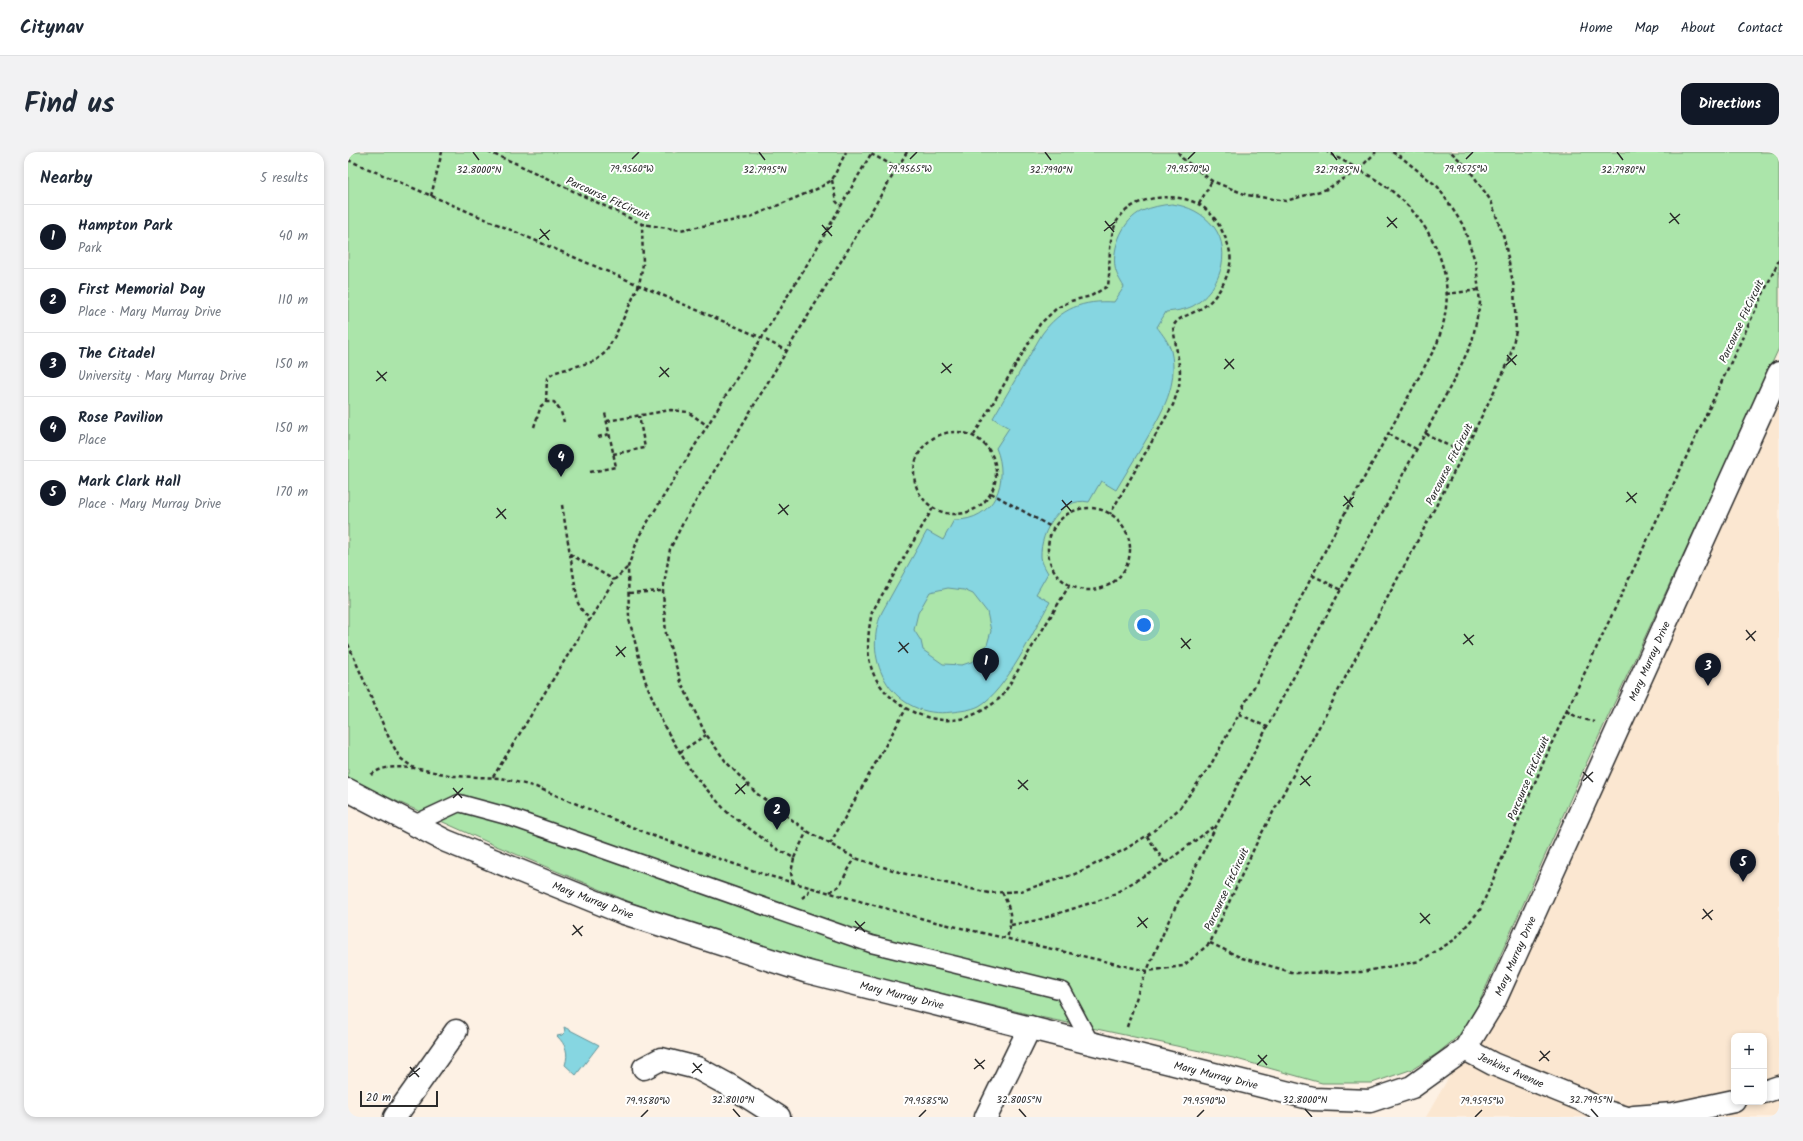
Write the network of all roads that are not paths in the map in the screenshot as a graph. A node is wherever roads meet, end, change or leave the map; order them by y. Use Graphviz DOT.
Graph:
graph roads {
  1 [pos="1779,373"];
  2 [pos="348,790"];
  3 [pos="414,824"];
  4 [pos="1030,1027"];
  5 [pos="456,1031"];
  6 [pos="1090,1042"];
  7 [pos="1465,1049"];
  8 [pos="644,1068"];
  9 [pos="1779,1087"];
  10 [pos="1767,1091"];
  11 [pos="1731,1102"];
  12 [pos="395,1117"];
  13 [pos="779,1117"];
  14 [pos="986,1117"];
  15 [pos="1624,1117"];
  16 [pos="1634,1117"];
  1 -- 7 [label="street, Mary Murray Drive"];
  2 -- 3 [label="street, Mary Murray Drive"];
  3 -- 4 [label="street, Mary Murray Drive"];
  3 -- 6 [label="lane"];
  4 -- 6 [label="street, Mary Murray Drive"];
  4 -- 14 [label="street"];
  5 -- 12 [label="street"];
  6 -- 7 [label="street, Mary Murray Drive"];
  7 -- 15 [label="street, Jenkins Avenue"];
  8 -- 13 [label="street"];
  9 -- 10 [label="street"];
  11 -- 16 [label="street"];
}
